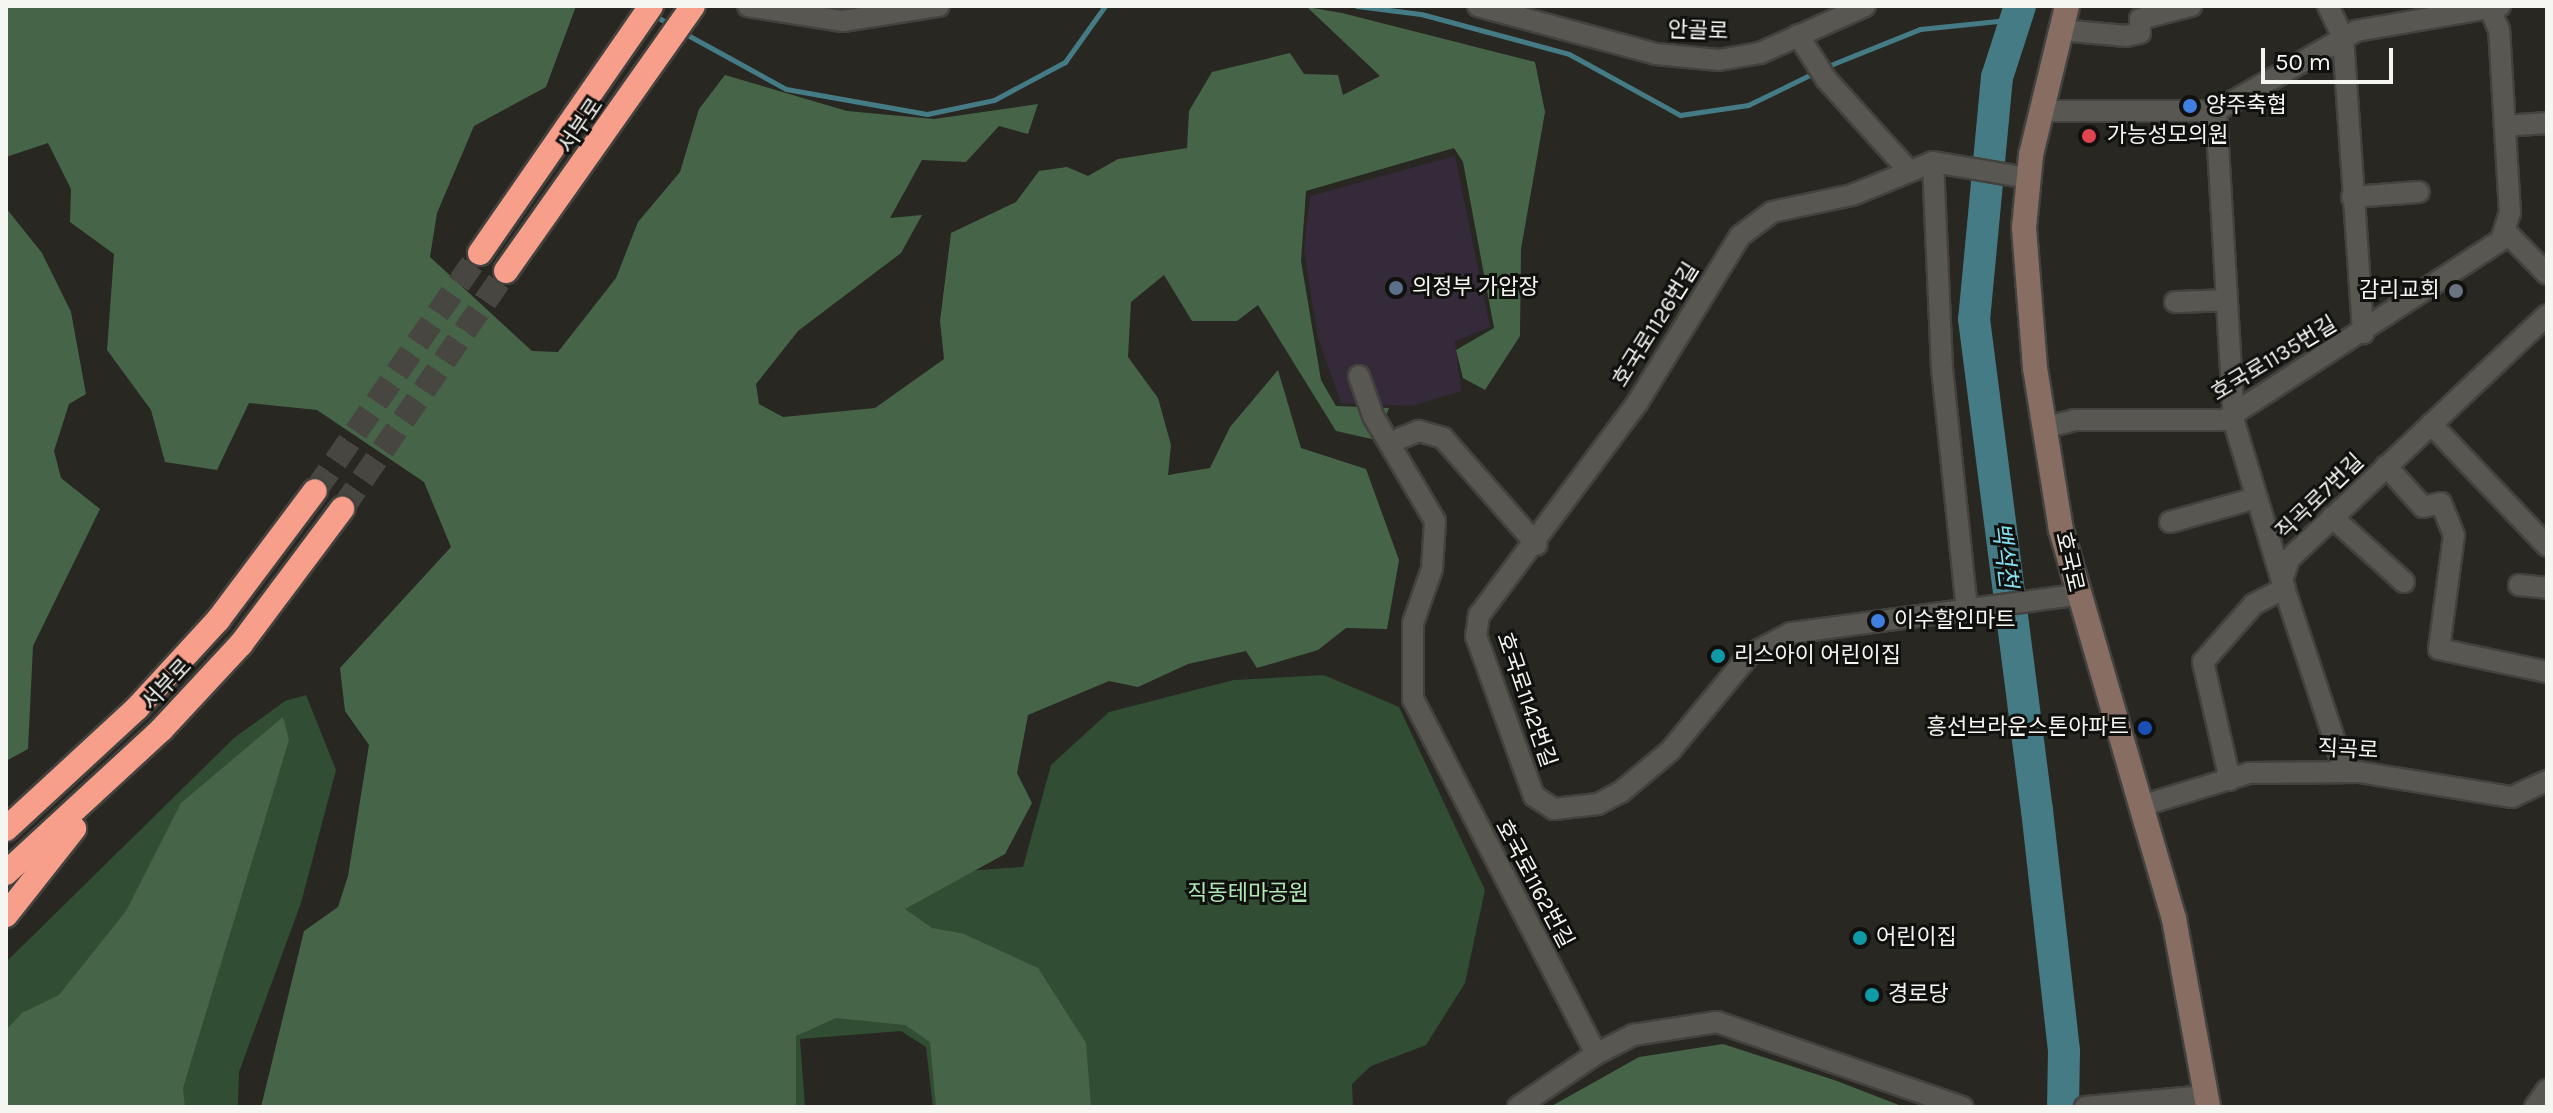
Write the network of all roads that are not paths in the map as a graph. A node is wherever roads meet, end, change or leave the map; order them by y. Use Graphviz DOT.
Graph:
graph roads {
  1 [pos="651,6"];
  2 [pos="693,6"];
  3 [pos="748,6"];
  4 [pos="939,6"];
  5 [pos="1478,6"];
  6 [pos="1865,6"];
  7 [pos="2067,6"];
  8 [pos="2191,6"];
  9 [pos="2328,6"];
  10 [pos="2493,7"];
  11 [pos="2061,30"];
  12 [pos="1798,35"];
  13 [pos="2343,37"];
  14 [pos="2041,111"];
  15 [pos="2216,111"];
  16 [pos="2547,123"];
  17 [pos="2505,126"];
  18 [pos="1939,162"];
  19 [pos="1909,171"];
  20 [pos="2028,178"];
  21 [pos="2419,192"];
  22 [pos="2352,197"];
  23 [pos="2507,233"];
  24 [pos="480,253"];
  25 [pos="506,271"];
  26 [pos="2547,274"];
  27 [pos="2226,300"];
  28 [pos="2175,302"];
  29 [pos="2547,315"];
  30 [pos="2363,333"];
  31 [pos="1359,376"];
  32 [pos="2233,414"];
  33 [pos="2431,424"];
  34 [pos="2043,428"];
  35 [pos="1394,441"];
  36 [pos="2386,466"];
  37 [pos="315,491"];
  38 [pos="2256,498"];
  39 [pos="342,509"];
  40 [pos="2332,517"];
  41 [pos="2170,522"];
  42 [pos="1537,545"];
  43 [pos="2547,546"];
  44 [pos="2404,582"];
  45 [pos="2284,584"];
  46 [pos="2519,585"];
  47 [pos="2547,588"];
  48 [pos="2077,595"];
  49 [pos="1967,611"];
  50 [pos="1479,615"];
  51 [pos="2547,672"];
  52 [pos="130,760"];
  53 [pos="2345,772"];
  54 [pos="2230,780"];
  55 [pos="2547,781"];
  56 [pos="2144,805"];
  57 [pos="6,829"];
  58 [pos="6,873"];
  59 [pos="6,915"];
  60 [pos="1596,1054"];
  61 [pos="2547,1090"];
  62 [pos="2208,1102"];
  63 [pos="1518,1107"];
  64 [pos="1963,1107"];
  65 [pos="2099,1107"];
  66 [pos="2535,1107"];
  1 -- 24 [label="highway, 서부로"];
  2 -- 25 [label="highway, 서부로"];
  3 -- 4 [label="street"];
  5 -- 12 [label="street, 안골로"];
  6 -- 12 [label="street, 안골로"];
  7 -- 11 [label="street, 호국로"];
  8 -- 11 [label="street"];
  9 -- 13 [label="street"];
  10 -- 13 [label="street"];
  10 -- 17 [label="street"];
  11 -- 14 [label="street, 호국로"];
  12 -- 19 [label="street"];
  13 -- 15 [label="street"];
  13 -- 22 [label="street"];
  14 -- 15 [label="street"];
  14 -- 20 [label="street, 호국로"];
  15 -- 27 [label="street"];
  16 -- 17 [label="street"];
  17 -- 23 [label="street"];
  18 -- 19 [label="street, 호국로1126번길"];
  18 -- 20 [label="street"];
  18 -- 49 [label="street"];
  19 -- 42 [label="street, 호국로1126번길"];
  20 -- 34 [label="street, 호국로"];
  21 -- 22 [label="street"];
  22 -- 30 [label="street"];
  23 -- 26 [label="street"];
  23 -- 30 [label="street, 호국로1135번길"];
  27 -- 28 [label="street"];
  27 -- 32 [label="street"];
  29 -- 33 [label="street, 직곡로7번길"];
  30 -- 32 [label="street, 호국로1135번길"];
  31 -- 35 [label="street, 호국로1162번길"];
  32 -- 34 [label="street, 호국로1135번길"];
  32 -- 38 [label="street"];
  33 -- 36 [label="street, 직곡로7번길"];
  33 -- 43 [label="street"];
  34 -- 48 [label="street, 호국로"];
  35 -- 42 [label="street"];
  35 -- 60 [label="street, 호국로1162번길"];
  36 -- 40 [label="street, 직곡로7번길"];
  36 -- 51 [label="street"];
  37 -- 57 [label="highway, 서부로"];
  38 -- 41 [label="street"];
  38 -- 45 [label="street"];
  39 -- 52 [label="highway, 서부로"];
  40 -- 44 [label="street"];
  40 -- 45 [label="street, 직곡로7번길"];
  42 -- 50 [label="street, 호국로1126번길"];
  45 -- 53 [label="street"];
  45 -- 54 [label="street"];
  46 -- 47 [label="street"];
  48 -- 49 [label="street, 호국로1142번길"];
  48 -- 56 [label="street, 호국로"];
  49 -- 50 [label="street, 호국로1142번길"];
  52 -- 58 [label="highway, 서부로"];
  52 -- 59 [label="highway"];
  53 -- 54 [label="street, 직곡로"];
  53 -- 55 [label="street, 직곡로"];
  54 -- 56 [label="street, 직곡로"];
  56 -- 62 [label="street, 호국로"];
  60 -- 63 [label="street"];
  60 -- 64 [label="street"];
  61 -- 66 [label="street"];
  62 -- 65 [label="street"];
}
